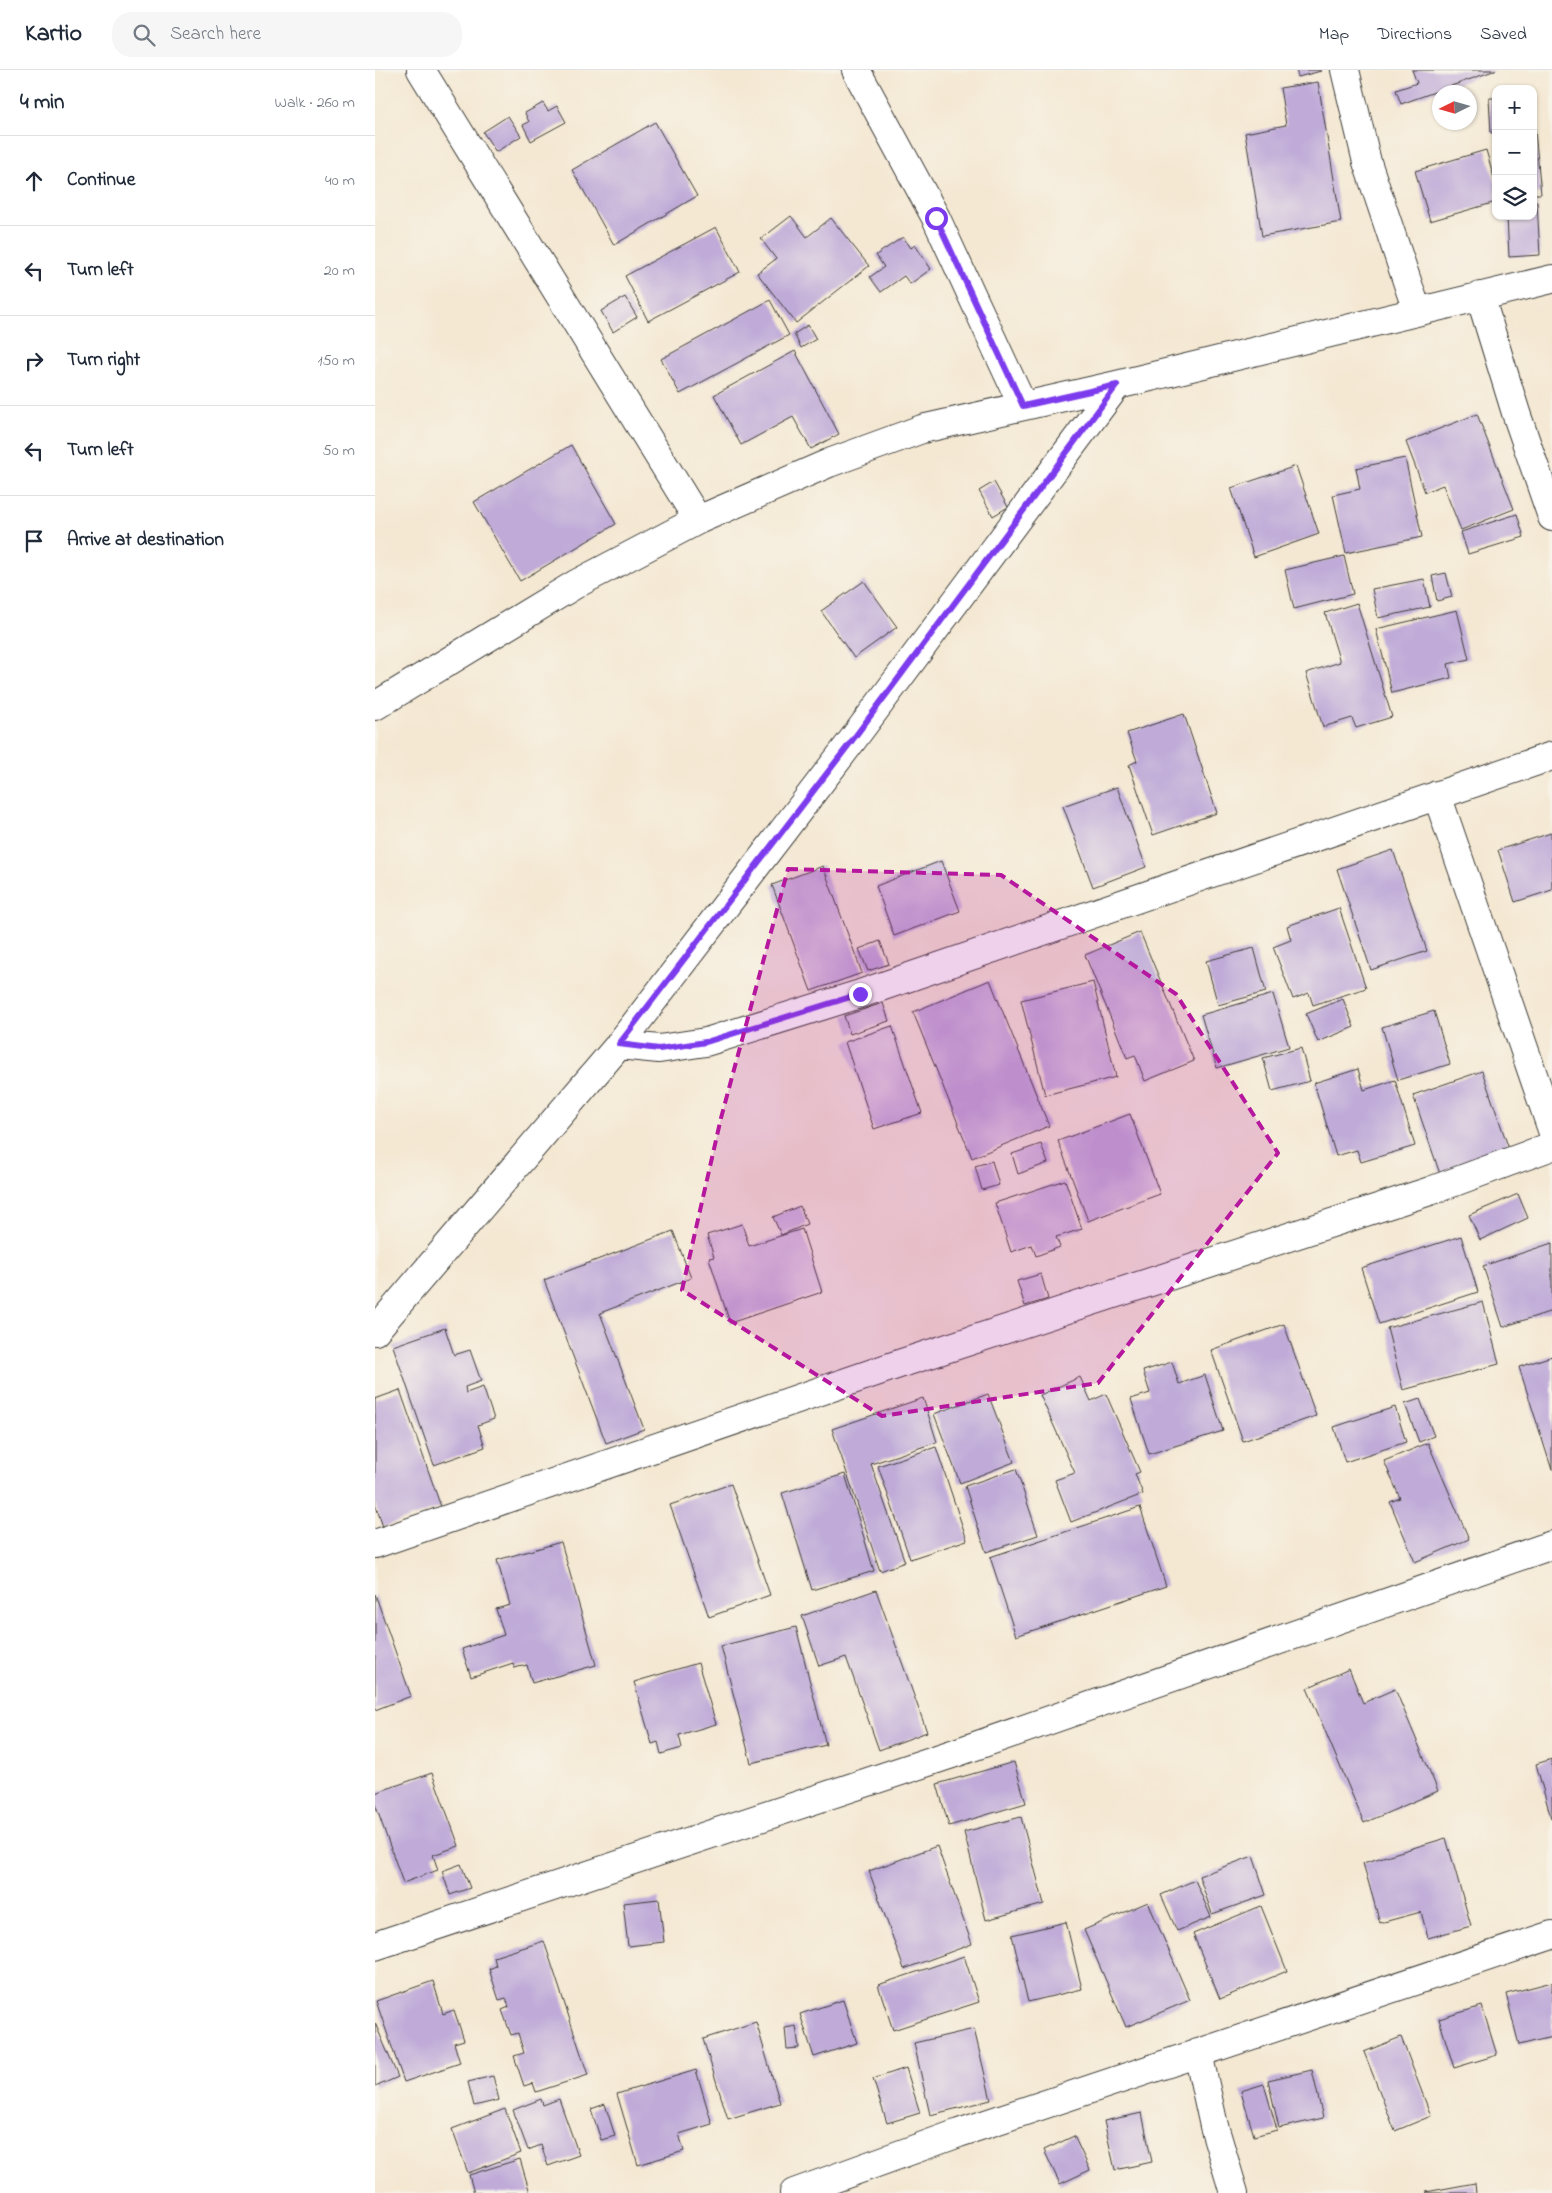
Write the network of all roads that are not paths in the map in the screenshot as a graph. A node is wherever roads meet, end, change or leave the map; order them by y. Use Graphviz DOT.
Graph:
graph roads {
  1 [pos="421,70"];
  2 [pos="856,70"];
  3 [pos="1345,70"];
  4 [pos="1552,279"];
  5 [pos="1480,296"];
  6 [pos="1417,311"];
  7 [pos="1117,385"];
  8 [pos="1023,406"];
  9 [pos="1552,517"];
  10 [pos="698,520"];
  11 [pos="378,697"];
  12 [pos="1552,756"];
  13 [pos="1437,795"];
  14 [pos="619,1044"];
  15 [pos="1552,1130"];
  16 [pos="1552,1146"];
  17 [pos="375,1330"];
  18 [pos="375,1544"];
  19 [pos="1552,1544"];
  20 [pos="1552,1935"];
  21 [pos="375,1946"];
  22 [pos="1197,2053"];
  23 [pos="794,2193"];
  24 [pos="1234,2193"];
  1 -- 10 [label="street"];
  2 -- 8 [label="street"];
  3 -- 6 [label="street"];
  4 -- 5 [label="street"];
  5 -- 6 [label="street"];
  5 -- 9 [label="street"];
  6 -- 7 [label="street"];
  7 -- 8 [label="street"];
  7 -- 14 [label="street"];
  8 -- 10 [label="street"];
  10 -- 11 [label="street"];
  12 -- 13 [label="street"];
  13 -- 14 [label="street"];
  13 -- 15 [label="street"];
  14 -- 17 [label="street"];
  16 -- 18 [label="street"];
  19 -- 21 [label="street"];
  20 -- 22 [label="street"];
  22 -- 23 [label="street"];
  22 -- 24 [label="street"];
}
